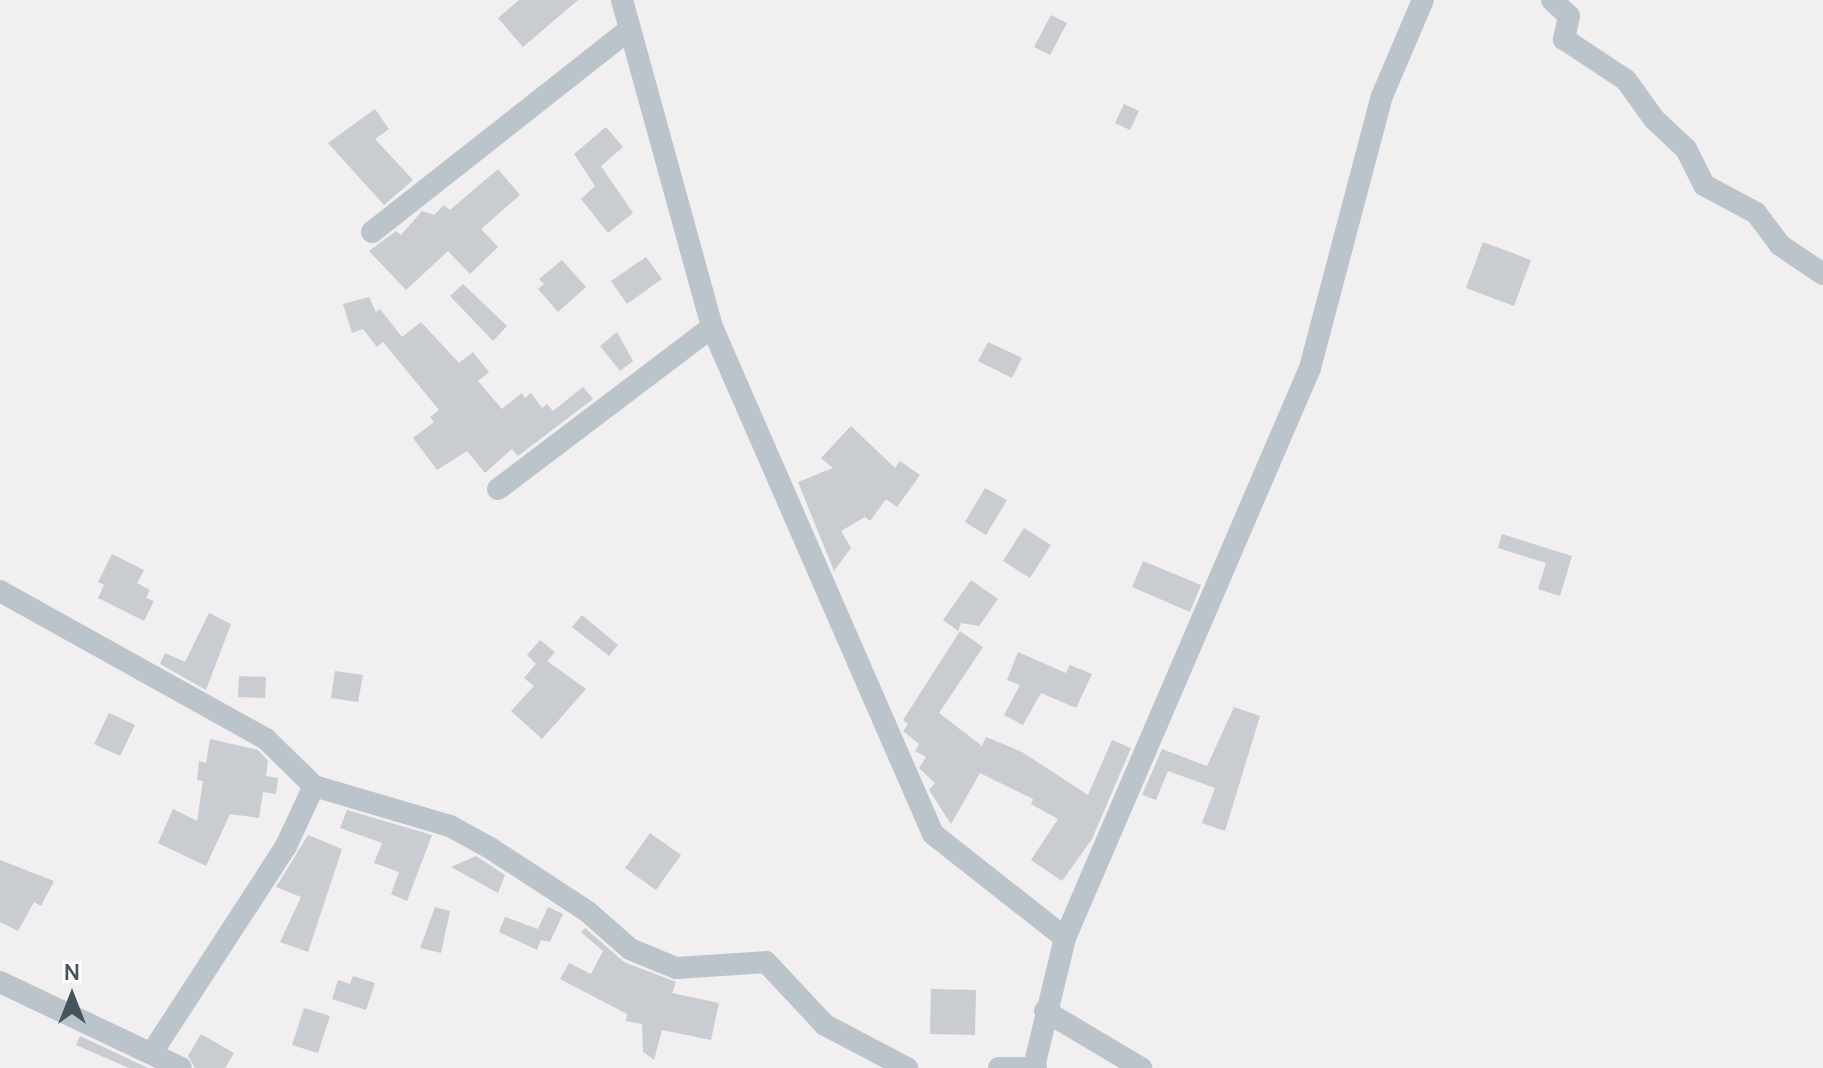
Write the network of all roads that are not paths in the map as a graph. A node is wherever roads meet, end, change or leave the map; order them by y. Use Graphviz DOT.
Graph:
graph roads {
  1 [pos="622,0"];
  2 [pos="1423,0"];
  3 [pos="1552,0"];
  4 [pos="1573,8"];
  5 [pos="630,29"];
  6 [pos="372,232"];
  7 [pos="1823,274"];
  8 [pos="712,327"];
  9 [pos="498,489"];
  10 [pos="0,591"];
  11 [pos="314,786"];
  12 [pos="1065,938"];
  13 [pos="0,982"];
  14 [pos="1043,1023"];
  15 [pos="153,1051"];
  16 [pos="1035,1067"];
  17 [pos="181,1068"];
  18 [pos="907,1068"];
  19 [pos="999,1068"];
  20 [pos="1141,1068"];
  1 -- 5 [label="street"];
  2 -- 12 [label="street"];
  3 -- 4 [label="street"];
  4 -- 7 [label="street"];
  5 -- 6 [label="street"];
  5 -- 8 [label="street"];
  8 -- 9 [label="street"];
  8 -- 12 [label="street"];
  10 -- 11 [label="street"];
  11 -- 15 [label="street"];
  11 -- 18 [label="street"];
  12 -- 14 [label="street"];
  13 -- 15 [label="street"];
  14 -- 16 [label="street"];
  14 -- 20 [label="street"];
  15 -- 17 [label="street"];
  16 -- 19 [label="street"];
}
